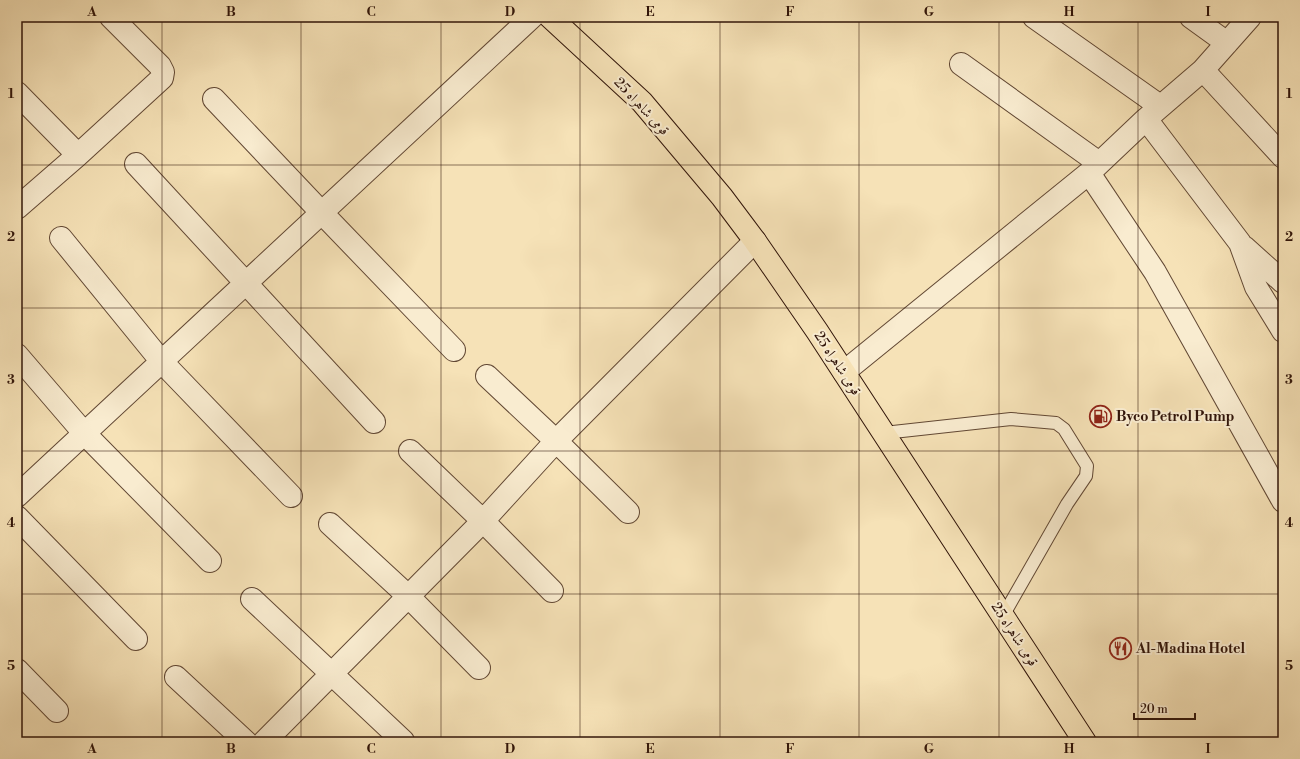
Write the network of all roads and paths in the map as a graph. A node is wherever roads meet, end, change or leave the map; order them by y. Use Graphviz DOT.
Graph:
graph roads {
  1 [pos="111,17"];
  2 [pos="532,17"];
  3 [pos="1034,17"];
  4 [pos="1191,17"];
  5 [pos="1250,17"];
  6 [pos="557,19"];
  7 [pos="1227,43"];
  8 [pos="961,64"];
  9 [pos="1203,70"];
  10 [pos="17,93"];
  11 [pos="214,99"];
  12 [pos="1153,112"];
  13 [pos="78,155"];
  14 [pos="1283,157"];
  15 [pos="136,164"];
  16 [pos="1094,168"];
  17 [pos="17,208"];
  18 [pos="322,213"];
  19 [pos="61,238"];
  20 [pos="755,241"];
  21 [pos="1240,244"];
  22 [pos="1283,282"];
  23 [pos="246,283"];
  24 [pos="1283,331"];
  25 [pos="454,350"];
  26 [pos="17,355"];
  27 [pos="162,362"];
  28 [pos="844,372"];
  29 [pos="486,376"];
  30 [pos="374,422"];
  31 [pos="84,433"];
  32 [pos="884,433"];
  33 [pos="556,442"];
  34 [pos="410,451"];
  35 [pos="17,496"];
  36 [pos="291,496"];
  37 [pos="1283,501"];
  38 [pos="628,512"];
  39 [pos="17,517"];
  40 [pos="483,521"];
  41 [pos="330,524"];
  42 [pos="210,561"];
  43 [pos="552,591"];
  44 [pos="408,596"];
  45 [pos="252,599"];
  46 [pos="1003,616"];
  47 [pos="136,639"];
  48 [pos="479,668"];
  49 [pos="17,670"];
  50 [pos="332,674"];
  51 [pos="176,676"];
  52 [pos="57,711"];
  53 [pos="403,741"];
  54 [pos="246,742"];
  55 [pos="264,742"];
  56 [pos="1085,742"];
  1 -- 13 [label="street"];
  2 -- 18 [label="street"];
  3 -- 12 [label="street"];
  4 -- 7 [label="street"];
  5 -- 7 [label="street"];
  6 -- 20 [label="highway, قومی شاہراہ 25"];
  7 -- 9 [label="street"];
  8 -- 16 [label="street"];
  9 -- 12 [label="street"];
  9 -- 14 [label="street"];
  10 -- 13 [label="street"];
  11 -- 18 [label="street"];
  12 -- 16 [label="street"];
  12 -- 21 [label="street"];
  13 -- 17 [label="street"];
  15 -- 23 [label="street"];
  16 -- 28 [label="street"];
  16 -- 37 [label="street"];
  18 -- 23 [label="street"];
  18 -- 25 [label="street"];
  19 -- 27 [label="street"];
  20 -- 28 [label="highway, قومی شاہراہ 25"];
  20 -- 33 [label="street"];
  21 -- 22 [label="street"];
  21 -- 24 [label="street"];
  23 -- 27 [label="street"];
  23 -- 30 [label="street"];
  26 -- 31 [label="street"];
  27 -- 31 [label="street"];
  27 -- 36 [label="street"];
  28 -- 32 [label="highway, قومی شاہراہ 25"];
  29 -- 33 [label="street"];
  31 -- 35 [label="street"];
  31 -- 42 [label="street"];
  32 -- 46 [label="highway, قومی شاہراہ 25"];
  32 -- 46 [label="lane"];
  33 -- 38 [label="street"];
  33 -- 40 [label="street"];
  34 -- 40 [label="street"];
  39 -- 47 [label="street"];
  40 -- 43 [label="street"];
  40 -- 44 [label="street"];
  41 -- 44 [label="street"];
  44 -- 48 [label="street"];
  44 -- 50 [label="street"];
  45 -- 50 [label="street"];
  46 -- 56 [label="highway, قومی شاہراہ 25"];
  49 -- 52 [label="street"];
  50 -- 53 [label="street"];
  50 -- 55 [label="street"];
  51 -- 54 [label="street"];
}
